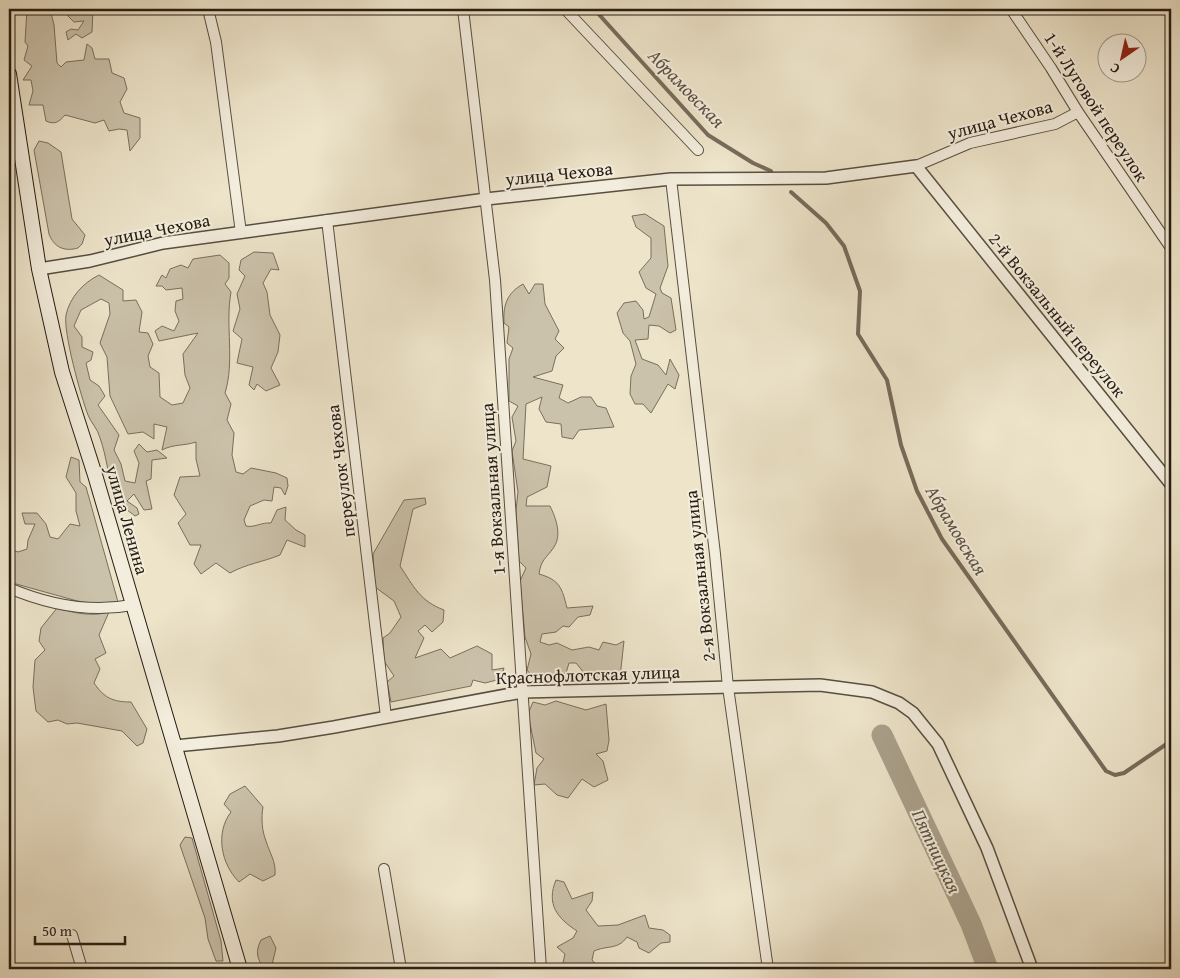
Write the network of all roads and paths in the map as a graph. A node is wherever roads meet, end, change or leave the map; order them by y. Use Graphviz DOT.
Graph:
graph roads {
  1 [pos="208,9"];
  2 [pos="463,9"];
  3 [pos="565,9"];
  4 [pos="1011,9"];
  5 [pos="9,74"];
  6 [pos="1078,112"];
  7 [pos="698,150"];
  8 [pos="916,166"];
  9 [pos="671,179"];
  10 [pos="486,199"];
  11 [pos="327,220"];
  12 [pos="241,232"];
  13 [pos="1171,248"];
  14 [pos="39,268"];
  15 [pos="1171,484"];
  16 [pos="9,588"];
  17 [pos="132,605"];
  18 [pos="728,687"];
  19 [pos="522,692"];
  20 [pos="386,717"];
  21 [pos="175,746"];
  22 [pos="384,869"];
  23 [pos="72,936"];
  24 [pos="82,969"];
  25 [pos="240,969"];
  26 [pos="401,969"];
  27 [pos="541,969"];
  28 [pos="768,969"];
  29 [pos="1032,969"];
  1 -- 12 [label="street"];
  2 -- 10 [label="street, 1-я Вокзальная улица"];
  3 -- 7 [label="street"];
  4 -- 6 [label="street, 1-й Луговой переулок"];
  5 -- 14 [label="main road, улица Ленина"];
  6 -- 8 [label="street, улица Чехова"];
  6 -- 13 [label="street, 1-й Луговой переулок"];
  8 -- 9 [label="street, улица Чехова"];
  8 -- 15 [label="street, 2-й Вокзальный переулок"];
  9 -- 10 [label="street, улица Чехова"];
  9 -- 18 [label="street, 2-я Вокзальная улица"];
  10 -- 11 [label="street, улица Чехова"];
  10 -- 19 [label="street, 1-я Вокзальная улица"];
  11 -- 12 [label="street, улица Чехова"];
  11 -- 20 [label="street, переулок Чехова"];
  12 -- 14 [label="street, улица Чехова"];
  14 -- 17 [label="main road, улица Ленина"];
  16 -- 17 [label="street"];
  17 -- 21 [label="main road, улица Ленина"];
  18 -- 19 [label="street, Краснофлотская улица"];
  18 -- 28 [label="street, 2-я Вокзальная улица"];
  18 -- 29 [label="street, Краснофлотская улица"];
  19 -- 20 [label="street, Краснофлотская улица"];
  19 -- 27 [label="street, 1-я Вокзальная улица"];
  20 -- 21 [label="street, Краснофлотская улица"];
  21 -- 25 [label="main road, улица Ленина"];
  22 -- 26 [label="street"];
  23 -- 24 [label="street"];
}
